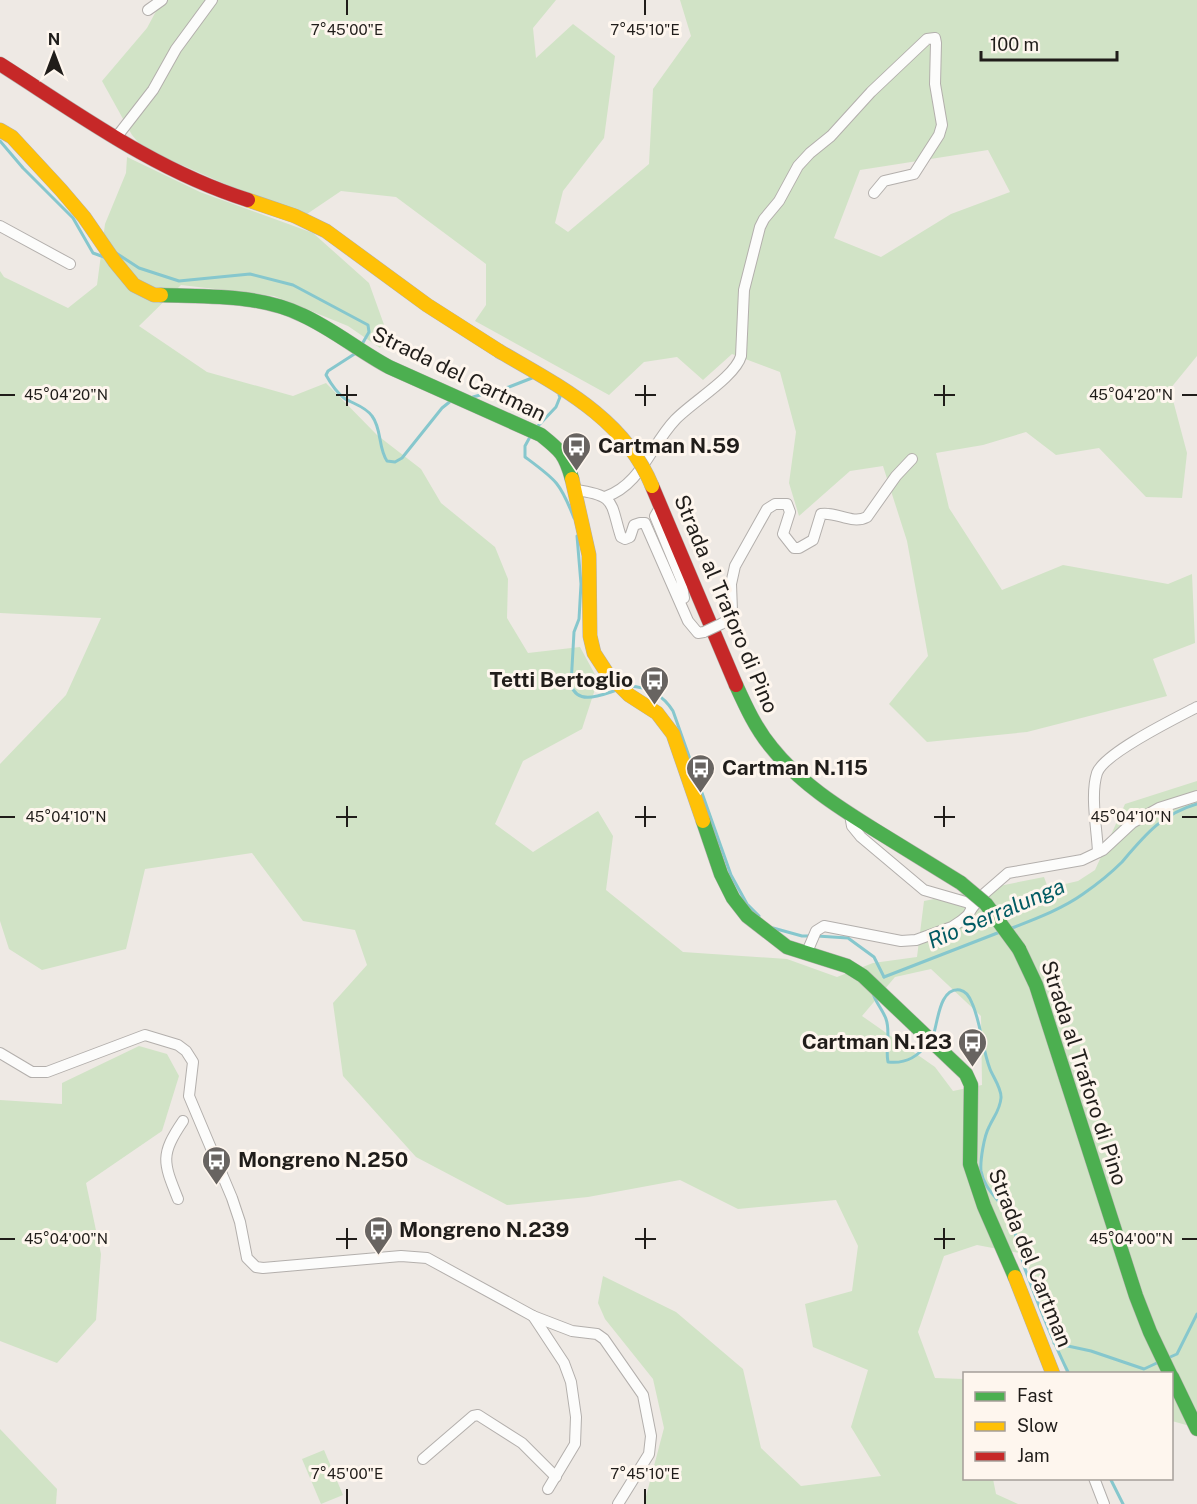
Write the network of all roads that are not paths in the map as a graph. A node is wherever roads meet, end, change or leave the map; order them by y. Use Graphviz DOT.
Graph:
graph roads {
  1 [pos="162,0"];
  2 [pos="212,0"];
  3 [pos="148,10"];
  4 [pos="0,64"];
  5 [pos="0,129"];
  6 [pos="115,139"];
  7 [pos="874,193"];
  8 [pos="0,226"];
  9 [pos="70,264"];
  10 [pos="912,459"];
  11 [pos="575,490"];
  12 [pos="604,497"];
  13 [pos="661,506"];
  14 [pos="688,621"];
  15 [pos="1197,707"];
  16 [pos="1197,796"];
  17 [pos="850,815"];
  18 [pos="1098,852"];
  19 [pos="972,908"];
  20 [pos="812,942"];
  21 [pos="0,1053"];
  22 [pos="193,1105"];
  23 [pos="178,1199"];
  24 [pos="532,1316"];
  25 [pos="1052,1372"];
  26 [pos="1170,1372"];
  27 [pos="1173,1379"];
  28 [pos="1197,1429"];
  29 [pos="423,1459"];
  30 [pos="556,1477"];
  31 [pos="1094,1480"];
  32 [pos="548,1489"];
  33 [pos="618,1504"];
  34 [pos="1104,1504"];
  1 -- 3 [label="street"];
  2 -- 6 [label="street"];
  4 -- 6 [label="main road, Strada al Traforo di Pino"];
  5 -- 11 [label="main road, Strada del Cartman"];
  6 -- 13 [label="main road, Strada al Traforo di Pino, bridge"];
  7 -- 12 [label="street"];
  8 -- 9 [label="street"];
  10 -- 14 [label="street, bridge"];
  11 -- 12 [label="street"];
  11 -- 20 [label="main road, Strada del Cartman"];
  12 -- 14 [label="street"];
  13 -- 14 [label="street"];
  13 -- 17 [label="main road, Strada al Traforo di Pino"];
  15 -- 18 [label="street"];
  16 -- 18 [label="street, Strada del Cartman"];
  17 -- 19 [label="street"];
  17 -- 26 [label="main road, Strada al Traforo di Pino, bridge"];
  18 -- 19 [label="street, Strada del Cartman"];
  19 -- 20 [label="street, Strada del Cartman"];
  20 -- 25 [label="main road, Strada del Cartman"];
  21 -- 22 [label="street"];
  22 -- 23 [label="street"];
  22 -- 24 [label="street"];
  24 -- 30 [label="street"];
  24 -- 33 [label="street"];
  27 -- 28 [label="main road, Strada al Traforo di Pino"];
  29 -- 30 [label="street"];
  30 -- 32 [label="street"];
  31 -- 34 [label="street"];
}
